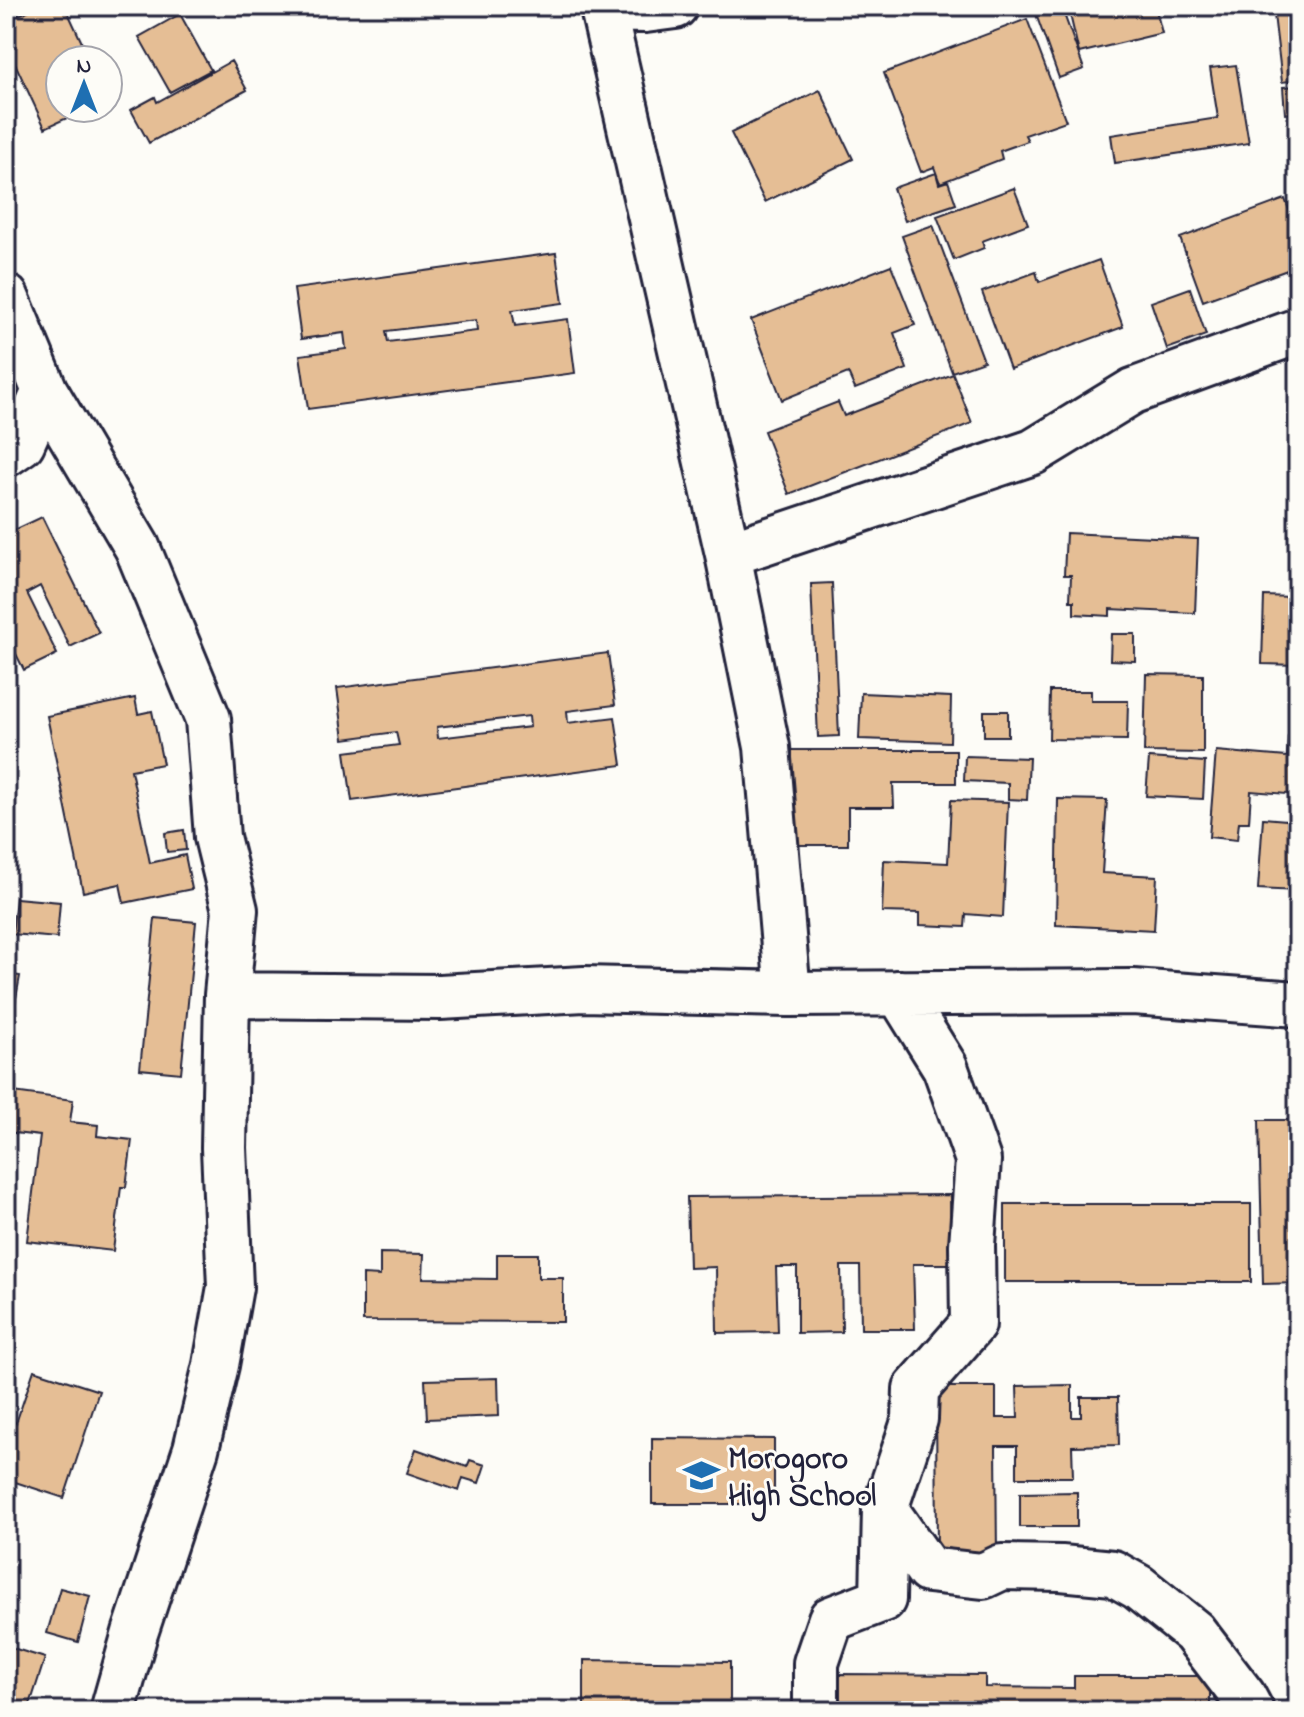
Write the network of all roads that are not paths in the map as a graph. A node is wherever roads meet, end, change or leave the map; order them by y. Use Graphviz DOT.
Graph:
graph roads {
  1 [pos="675,6"];
  2 [pos="602,8"];
  3 [pos="6,297"];
  4 [pos="1298,331"];
  5 [pos="45,391"];
  6 [pos="6,454"];
  7 [pos="728,554"];
  8 [pos="899,993"];
  9 [pos="788,994"];
  10 [pos="227,995"];
  11 [pos="1298,1004"];
  12 [pos="885,1509"];
  13 [pos="113,1711"];
  14 [pos="816,1711"];
  15 [pos="1251,1711"];
  1 -- 2 [label="street"];
  2 -- 7 [label="street"];
  3 -- 5 [label="street"];
  4 -- 7 [label="street"];
  5 -- 6 [label="street"];
  5 -- 10 [label="street"];
  7 -- 9 [label="street"];
  8 -- 9 [label="street"];
  8 -- 11 [label="street"];
  8 -- 12 [label="street"];
  9 -- 10 [label="street"];
  10 -- 13 [label="street"];
  12 -- 14 [label="street"];
  12 -- 15 [label="street"];
}
